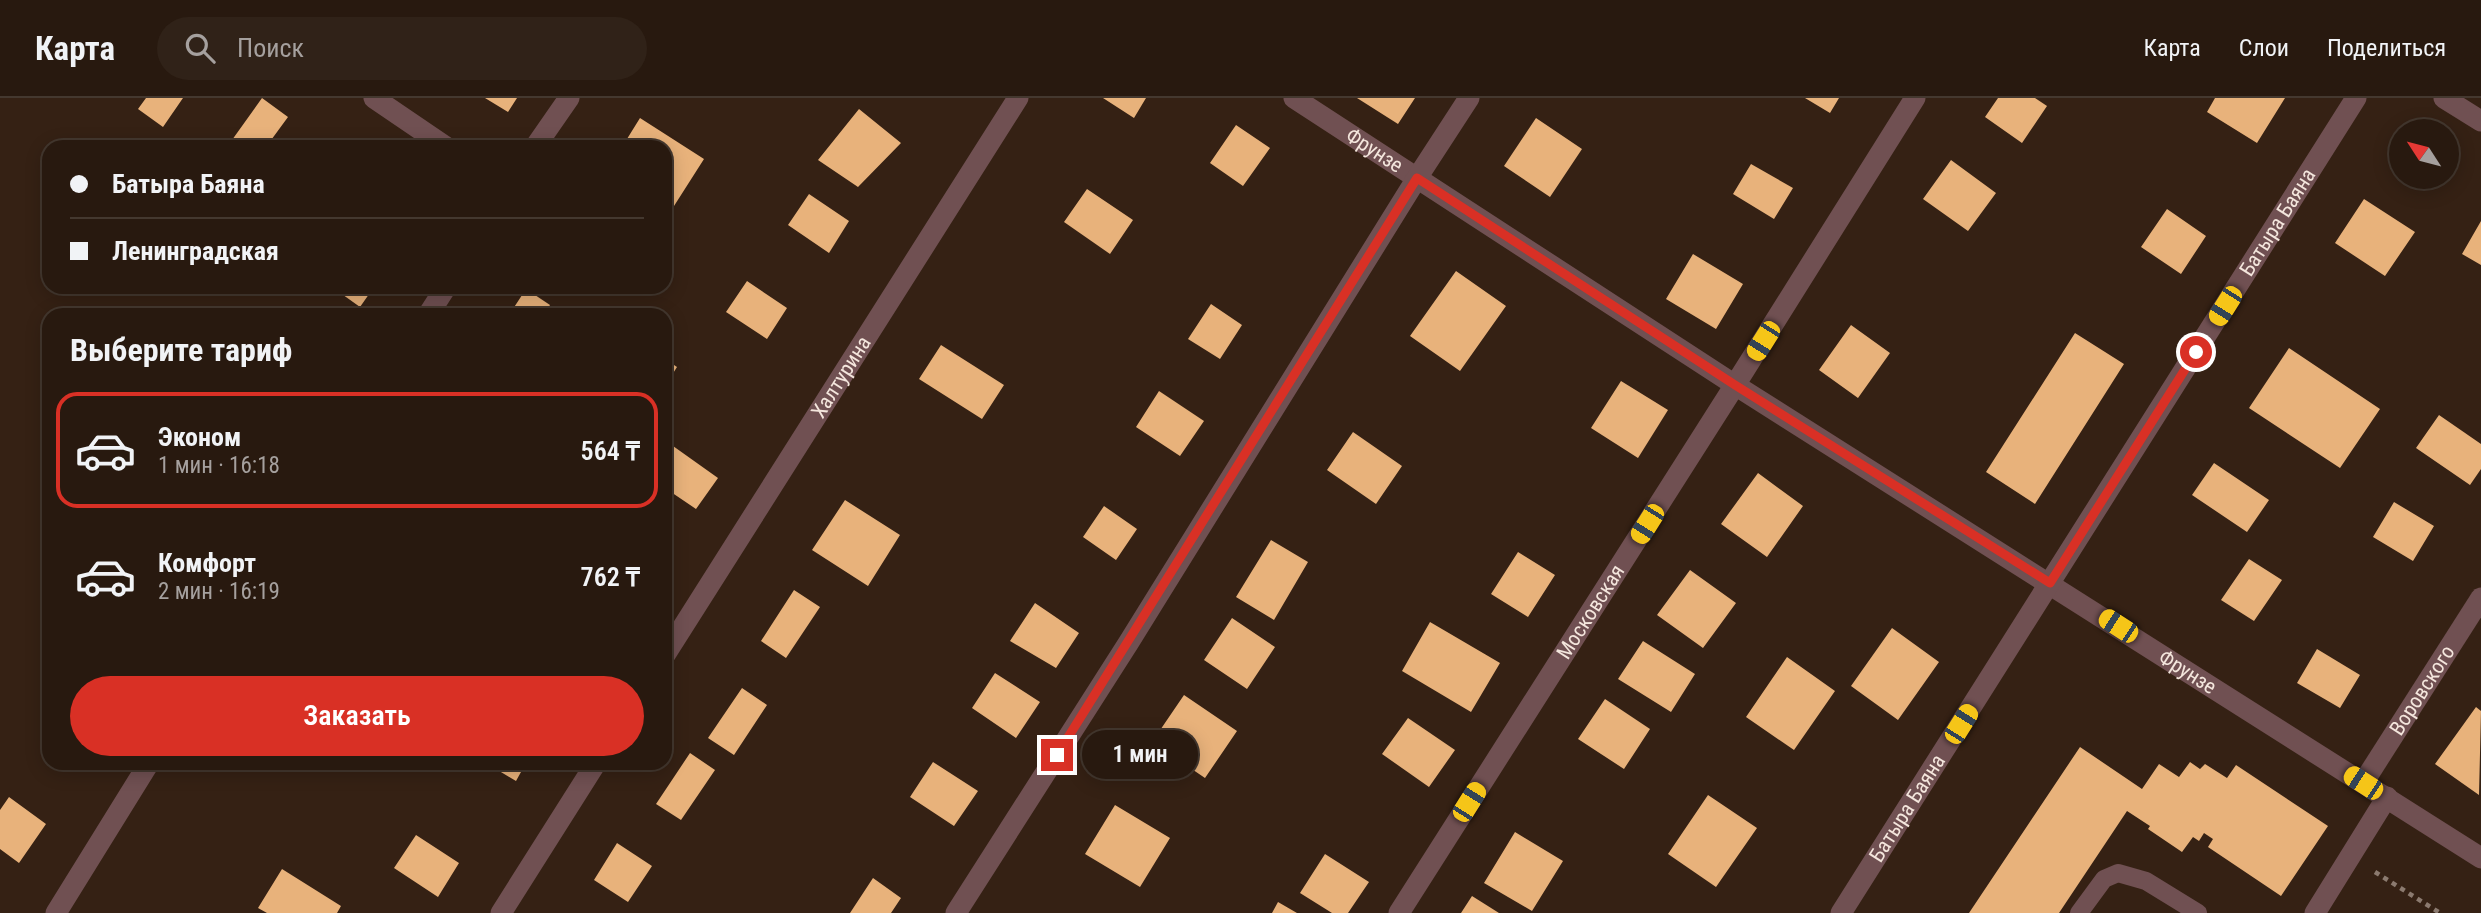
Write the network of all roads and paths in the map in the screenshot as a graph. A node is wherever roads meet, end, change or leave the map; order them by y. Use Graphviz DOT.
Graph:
graph roads {
  1 [pos="374,98"];
  2 [pos="569,98"];
  3 [pos="1018,98"];
  4 [pos="1294,98"];
  5 [pos="1469,98"];
  6 [pos="1914,98"];
  7 [pos="2356,98"];
  8 [pos="2444,98"];
  9 [pos="2481,121"];
  10 [pos="436,140"];
  11 [pos="541,140"];
  12 [pos="1417,178"];
  13 [pos="1735,385"];
  14 [pos="2050,583"];
  15 [pos="2481,598"];
  16 [pos="672,644"];
  17 [pos="145,770"];
  18 [pos="593,770"];
  19 [pos="2363,783"];
  20 [pos="2387,797"];
  21 [pos="2350,856"];
  22 [pos="2481,858"];
  23 [pos="56,913"];
  24 [pos="502,913"];
  25 [pos="956,913"];
  26 [pos="1399,913"];
  27 [pos="1841,913"];
  28 [pos="2079,913"];
  29 [pos="2198,913"];
  30 [pos="2315,913"];
  31 [pos="2440,913"];
  1 -- 10 [label="street"];
  2 -- 11 [label="street"];
  3 -- 16 [label="street, Халтурина"];
  4 -- 12 [label="street, Фрунзе"];
  5 -- 12 [label="street"];
  6 -- 13 [label="street, Московская"];
  7 -- 14 [label="street, Батыра Баяна"];
  8 -- 9 [label="street"];
  12 -- 13 [label="street, Фрунзе"];
  12 -- 25 [label="street"];
  13 -- 14 [label="street, Фрунзе"];
  13 -- 26 [label="street, Московская"];
  14 -- 19 [label="street, Фрунзе"];
  14 -- 27 [label="street, Батыра Баяна"];
  15 -- 19 [label="street, Воровского"];
  17 -- 23 [label="street"];
  18 -- 24 [label="street"];
  19 -- 20 [label="street, Фрунзе"];
  20 -- 21 [label="street"];
  20 -- 22 [label="street, Фрунзе"];
  21 -- 30 [label="street"];
  21 -- 31 [label="path"];
  28 -- 29 [label="lane"];
}
